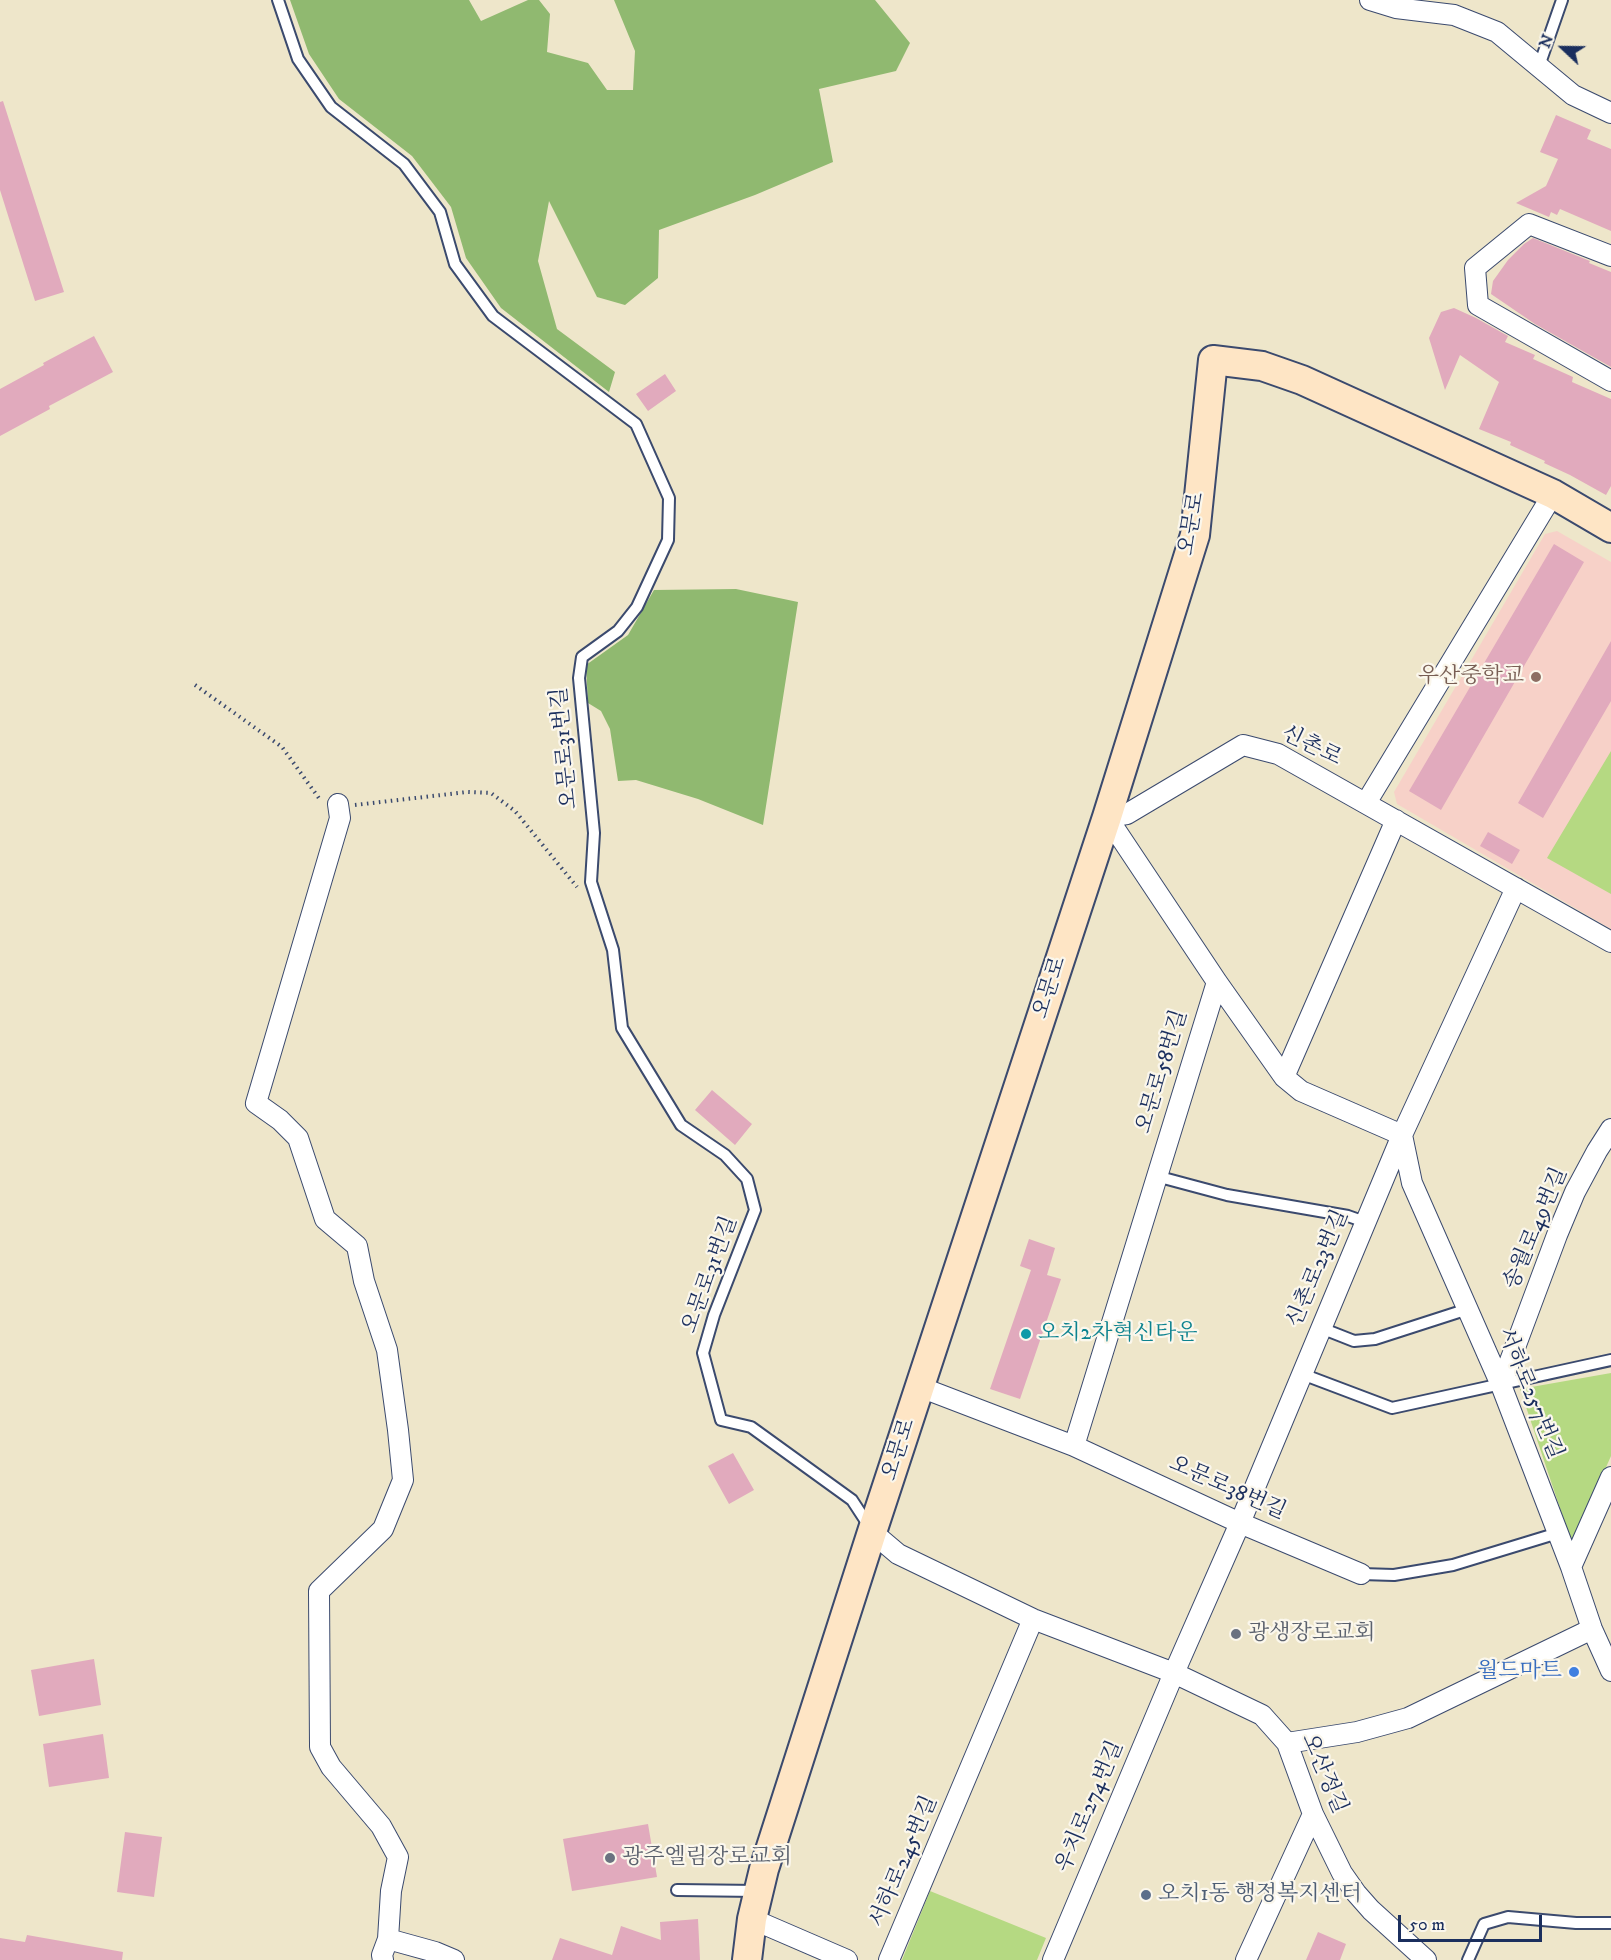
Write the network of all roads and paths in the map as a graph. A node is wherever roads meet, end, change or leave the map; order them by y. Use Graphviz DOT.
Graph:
graph roads {
  1 [pos="278,0"];
  2 [pos="1370,0"];
  3 [pos="1562,0"];
  4 [pos="1539,66"];
  5 [pos="1611,113"];
  6 [pos="1611,256"];
  7 [pos="1611,381"];
  8 [pos="1553,494"];
  9 [pos="1611,528"];
  10 [pos="195,685"];
  11 [pos="1366,803"];
  12 [pos="338,804"];
  13 [pos="1107,817"];
  14 [pos="1396,820"];
  15 [pos="1516,888"];
  16 [pos="602,918"];
  17 [pos="1611,942"];
  18 [pos="1217,982"];
  19 [pos="1284,1077"];
  20 [pos="1611,1129"];
  21 [pos="1402,1135"];
  22 [pos="1156,1176"];
  23 [pos="1365,1222"];
  24 [pos="1468,1309"];
  25 [pos="1321,1328"];
  26 [pos="1611,1360"];
  27 [pos="1302,1374"];
  28 [pos="1501,1384"];
  29 [pos="920,1387"];
  30 [pos="1074,1446"];
  31 [pos="1611,1478"];
  32 [pos="1240,1522"];
  33 [pos="872,1532"];
  34 [pos="1558,1533"];
  35 [pos="1571,1567"];
  36 [pos="1361,1575"];
  37 [pos="1033,1619"];
  38 [pos="1592,1629"];
  39 [pos="1611,1671"];
  40 [pos="1174,1673"];
  41 [pos="1287,1743"];
  42 [pos="1313,1814"];
  43 [pos="677,1890"];
  44 [pos="758,1891"];
  45 [pos="752,1919"];
  46 [pos="1606,1923"];
  47 [pos="388,1939"];
  48 [pos="383,1960"];
  49 [pos="454,1960"];
  50 [pos="747,1960"];
  51 [pos="847,1960"];
  52 [pos="889,1960"];
  53 [pos="1053,1960"];
  54 [pos="1246,1960"];
  55 [pos="1426,1960"];
  56 [pos="1468,1960"];
  1 -- 16 [label="lane, 오문로31번길"];
  2 -- 4 [label="street"];
  3 -- 4 [label="lane"];
  4 -- 5 [label="street"];
  6 -- 7 [label="street"];
  8 -- 9 [label="street"];
  8 -- 11 [label="street"];
  8 -- 13 [label="street, 오문로"];
  10 -- 12 [label="path"];
  11 -- 13 [label="street, 신촌로"];
  11 -- 14 [label="street, 신촌로"];
  12 -- 16 [label="path"];
  12 -- 47 [label="street"];
  13 -- 18 [label="street"];
  13 -- 29 [label="street, 오문로"];
  14 -- 15 [label="street, 신촌로"];
  14 -- 19 [label="street"];
  15 -- 17 [label="street, 신촌로"];
  15 -- 21 [label="street, 신촌로23번길"];
  16 -- 33 [label="lane, 오문로31번길"];
  18 -- 19 [label="street"];
  18 -- 22 [label="street, 오문로58번길"];
  19 -- 21 [label="street"];
  20 -- 28 [label="street, 송월로49번길"];
  21 -- 23 [label="street, 신촌로23번길"];
  21 -- 24 [label="street, 서하로257번길"];
  22 -- 23 [label="lane"];
  22 -- 30 [label="street"];
  23 -- 25 [label="street, 신촌로23번길"];
  24 -- 25 [label="lane"];
  24 -- 28 [label="street, 서하로257번길"];
  25 -- 27 [label="street, 신촌로23번길"];
  26 -- 28 [label="lane"];
  27 -- 28 [label="lane"];
  27 -- 32 [label="street, 신촌로23번길"];
  28 -- 34 [label="street, 서하로257번길"];
  29 -- 30 [label="street, 오문로38번길"];
  29 -- 33 [label="street, 오문로"];
  30 -- 32 [label="street, 오문로38번길"];
  31 -- 35 [label="street"];
  32 -- 36 [label="street, 오문로38번길"];
  32 -- 40 [label="street, 신촌로23번길"];
  33 -- 37 [label="street, 오산정길"];
  33 -- 44 [label="street, 오문로"];
  34 -- 35 [label="street, 서하로257번길"];
  34 -- 36 [label="lane"];
  35 -- 38 [label="street, 서하로257번길"];
  37 -- 40 [label="street, 오산정길"];
  37 -- 52 [label="street, 서하로245번길"];
  38 -- 39 [label="street, 서하로257번길"];
  38 -- 41 [label="street"];
  40 -- 41 [label="street, 오산정길"];
  40 -- 53 [label="street, 우치로274번길"];
  41 -- 42 [label="street, 오산정길"];
  42 -- 54 [label="street"];
  42 -- 55 [label="street, 오산정길"];
  43 -- 44 [label="lane"];
  44 -- 45 [label="street, 오문로"];
  45 -- 50 [label="street, 오문로"];
  45 -- 51 [label="street"];
  46 -- 56 [label="lane"];
  47 -- 48 [label="street"];
  47 -- 49 [label="street"];
}
